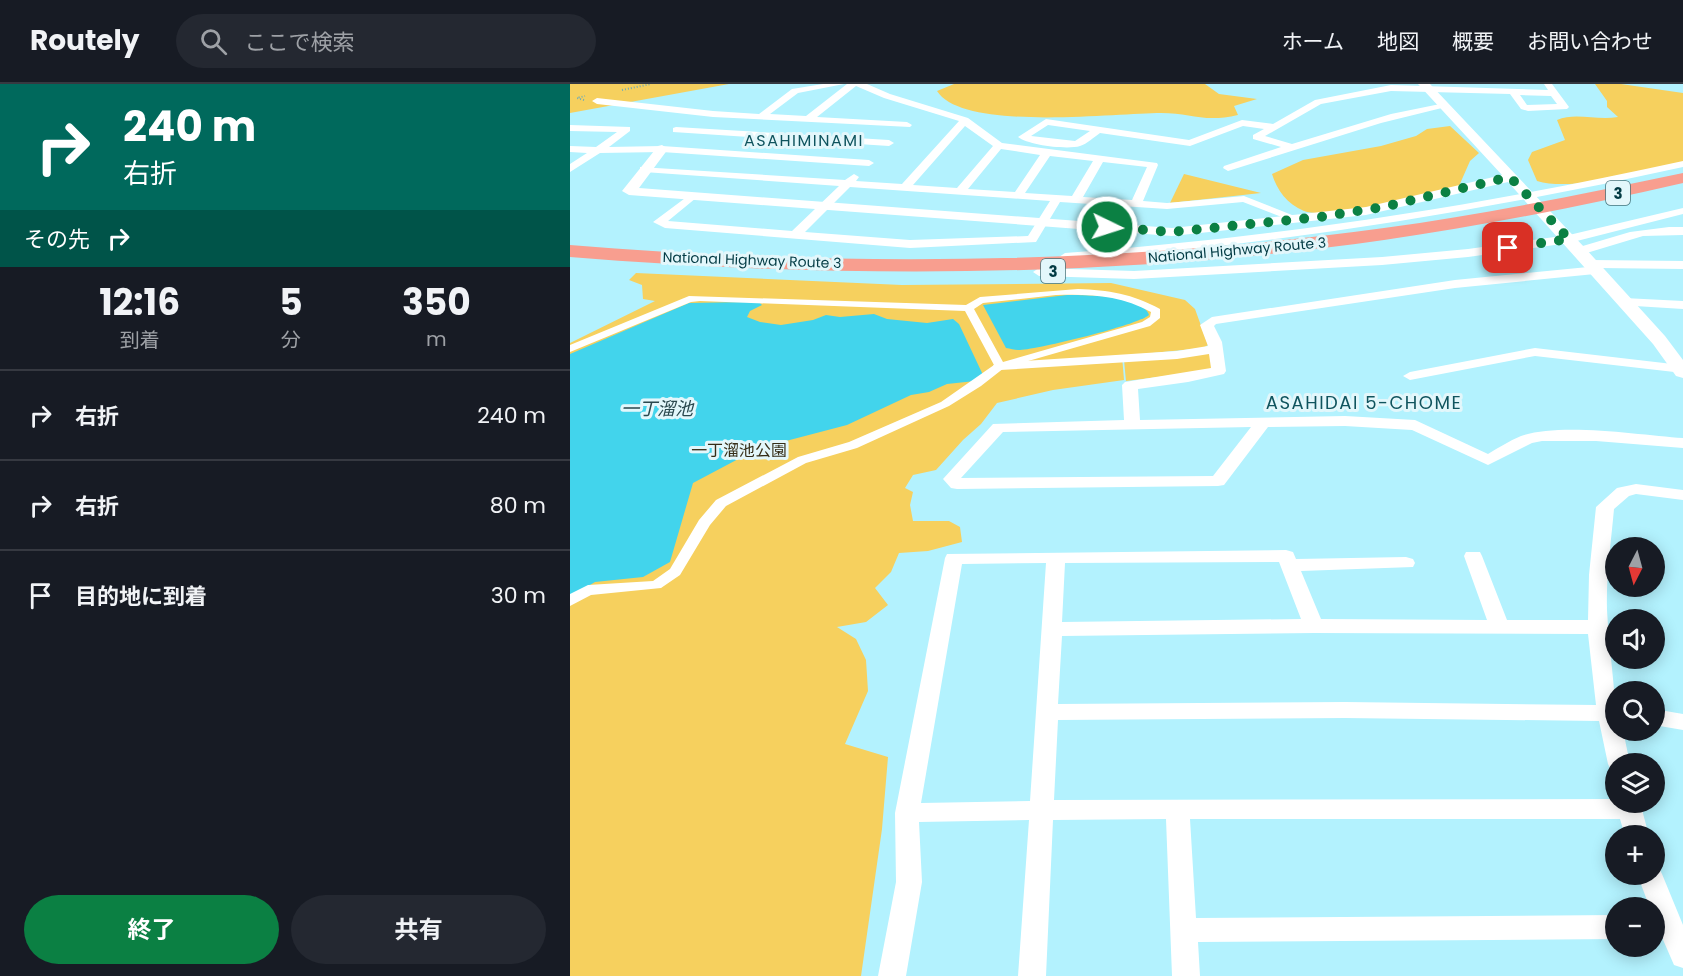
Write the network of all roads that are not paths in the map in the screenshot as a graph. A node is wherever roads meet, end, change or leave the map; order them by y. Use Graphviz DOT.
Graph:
graph roads {
  1 [pos="840,84"];
  2 [pos="853,84"];
  3 [pos="859,84"];
  4 [pos="1548,84"];
  5 [pos="1427,86"];
  6 [pos="1513,92"];
  7 [pos="1554,93"];
  8 [pos="597,101"];
  9 [pos="879,103"];
  10 [pos="1445,106"];
  11 [pos="924,109"];
  12 [pos="713,114"];
  13 [pos="761,117"];
  14 [pos="809,119"];
  15 [pos="965,120"];
  16 [pos="856,122"];
  17 [pos="907,125"];
  18 [pos="1274,126"];
  19 [pos="570,128"];
  20 [pos="676,130"];
  21 [pos="1098,130"];
  22 [pos="889,143"];
  23 [pos="999,145"];
  24 [pos="1292,147"];
  25 [pos="570,149"];
  26 [pos="662,149"];
  27 [pos="598,150"];
  28 [pos="1047,153"];
  29 [pos="1100,158"];
  30 [pos="869,163"];
  31 [pos="1683,164"];
  32 [pos="1228,168"];
  33 [pos="570,169"];
  34 [pos="644,169"];
  35 [pos="1510,177"];
  36 [pos="1683,178"];
  37 [pos="848,183"];
  38 [pos="905,187"];
  39 [pos="1683,190"];
  40 [pos="960,191"];
  41 [pos="1018,195"];
  42 [pos="692,196"];
  43 [pos="1057,198"];
  44 [pos="1076,199"];
  45 [pos="1136,204"];
  46 [pos="826,206"];
  47 [pos="1529,210"];
  48 [pos="1557,211"];
  49 [pos="1683,211"];
  50 [pos="1296,219"];
  51 [pos="1042,222"];
  52 [pos="1683,231"];
  53 [pos="796,234"];
  54 [pos="570,245"];
  55 [pos="1574,245"];
  56 [pos="570,250"];
  57 [pos="595,253"];
  58 [pos="570,260"];
  59 [pos="1683,265"];
  60 [pos="1593,267"];
  61 [pos="1039,272"];
  62 [pos="791,302"];
  63 [pos="1624,302"];
  64 [pos="1653,303"];
  65 [pos="1683,305"];
  66 [pos="968,308"];
  67 [pos="783,311"];
  68 [pos="1683,315"];
  69 [pos="570,349"];
  70 [pos="1216,349"];
  71 [pos="1000,366"];
  72 [pos="1682,370"];
  73 [pos="1410,376"];
  74 [pos="1263,423"];
  75 [pos="1132,425"];
  76 [pos="1683,443"];
  77 [pos="1683,495"];
  78 [pos="1473,556"];
  79 [pos="1056,557"];
  80 [pos="1406,563"];
  81 [pos="1291,565"];
  82 [pos="570,602"];
  83 [pos="1314,626"];
  84 [pos="1500,627"];
  85 [pos="1598,627"];
  86 [pos="1053,629"];
  87 [pos="1607,681"];
  88 [pos="1048,712"];
  89 [pos="1605,713"];
  90 [pos="1665,719"];
  91 [pos="1683,722"];
  92 [pos="1605,806"];
  93 [pos="1041,810"];
  94 [pos="1178,811"];
  95 [pos="907,813"];
  96 [pos="1605,927"];
  97 [pos="1184,930"];
  98 [pos="1665,931"];
  99 [pos="1683,956"];
  100 [pos="892,976"];
  101 [pos="1032,976"];
  102 [pos="1186,976"];
  1 -- 13 [label="street"];
  2 -- 14 [label="street"];
  3 -- 9 [label="street"];
  4 -- 7 [label="street"];
  5 -- 6 [label="street"];
  5 -- 10 [label="street"];
  5 -- 18 [label="street"];
  6 -- 7 [label="street"];
  6 -- 7 [label="street"];
  8 -- 12 [label="street"];
  9 -- 11 [label="street"];
  9 -- 16 [label="street"];
  10 -- 24 [label="street"];
  10 -- 35 [label="street"];
  11 -- 15 [label="street"];
  11 -- 17 [label="street"];
  12 -- 13 [label="street"];
  12 -- 20 [label="street"];
  13 -- 14 [label="street"];
  14 -- 16 [label="street"];
  15 -- 23 [label="street"];
  15 -- 38 [label="street"];
  16 -- 17 [label="street"];
  17 -- 22 [label="street"];
  18 -- 21 [label="street"];
  18 -- 24 [label="street"];
  19 -- 27 [label="street"];
  20 -- 22 [label="street"];
  20 -- 26 [label="street"];
  21 -- 21 [label="street"];
  22 -- 30 [label="street"];
  23 -- 28 [label="street"];
  23 -- 40 [label="street"];
  24 -- 32 [label="street"];
  25 -- 27 [label="street"];
  26 -- 27 [label="street"];
  26 -- 30 [label="street"];
  26 -- 34 [label="street"];
  27 -- 33 [label="street"];
  28 -- 29 [label="street"];
  28 -- 41 [label="street"];
  29 -- 44 [label="street"];
  29 -- 45 [label="street"];
  30 -- 37 [label="street"];
  31 -- 47 [label="street"];
  34 -- 37 [label="street"];
  34 -- 42 [label="street"];
  35 -- 47 [label="street"];
  35 -- 50 [label="street"];
  36 -- 48 [label="highway, National Highway Route 3 / 3"];
  37 -- 38 [label="street"];
  37 -- 46 [label="street"];
  38 -- 40 [label="street"];
  39 -- 48 [label="highway, National Highway Route 3 / 3"];
  40 -- 41 [label="street"];
  41 -- 43 [label="street"];
  42 -- 46 [label="street"];
  42 -- 53 [label="street"];
  43 -- 44 [label="street"];
  43 -- 51 [label="street"];
  44 -- 45 [label="street"];
  45 -- 50 [label="street"];
  46 -- 51 [label="street"];
  46 -- 53 [label="street"];
  47 -- 48 [label="highway, National Highway Route 3 / 3"];
  47 -- 55 [label="street"];
  47 -- 57 [label="highway, National Highway Route 3 / 3"];
  47 -- 61 [label="highway, National Highway Route 3 / 3"];
  49 -- 55 [label="street"];
  50 -- 51 [label="street"];
  51 -- 53 [label="street"];
  52 -- 55 [label="street"];
  54 -- 57 [label="street"];
  55 -- 60 [label="street"];
  55 -- 61 [label="street"];
  56 -- 57 [label="highway, National Highway Route 3 / 3"];
  58 -- 61 [label="highway, National Highway Route 3 / 3"];
  59 -- 60 [label="street"];
  60 -- 63 [label="street"];
  60 -- 70 [label="street"];
  62 -- 66 [label="street"];
  62 -- 67 [label="street"];
  62 -- 69 [label="street"];
  63 -- 64 [label="street"];
  63 -- 72 [label="street"];
  64 -- 65 [label="street"];
  64 -- 68 [label="street"];
  66 -- 71 [label="street"];
  66 -- 71 [label="street"];
  70 -- 71 [label="street"];
  70 -- 75 [label="street"];
  71 -- 82 [label="street"];
  72 -- 73 [label="street"];
  74 -- 75 [label="street"];
  74 -- 75 [label="street"];
  74 -- 76 [label="street"];
  77 -- 85 [label="street"];
  78 -- 84 [label="street"];
  79 -- 81 [label="street"];
  79 -- 86 [label="street"];
  79 -- 95 [label="street"];
  80 -- 81 [label="street"];
  81 -- 83 [label="street"];
  83 -- 84 [label="street"];
  83 -- 86 [label="street"];
  84 -- 85 [label="street"];
  85 -- 87 [label="street"];
  86 -- 88 [label="street"];
  88 -- 89 [label="street"];
  88 -- 93 [label="street"];
  90 -- 91 [label="street"];
  92 -- 94 [label="street"];
  93 -- 94 [label="street"];
  93 -- 95 [label="street"];
  93 -- 101 [label="street"];
  94 -- 97 [label="street"];
  95 -- 100 [label="street"];
  96 -- 97 [label="street"];
  97 -- 102 [label="street"];
  98 -- 99 [label="street"];
}
